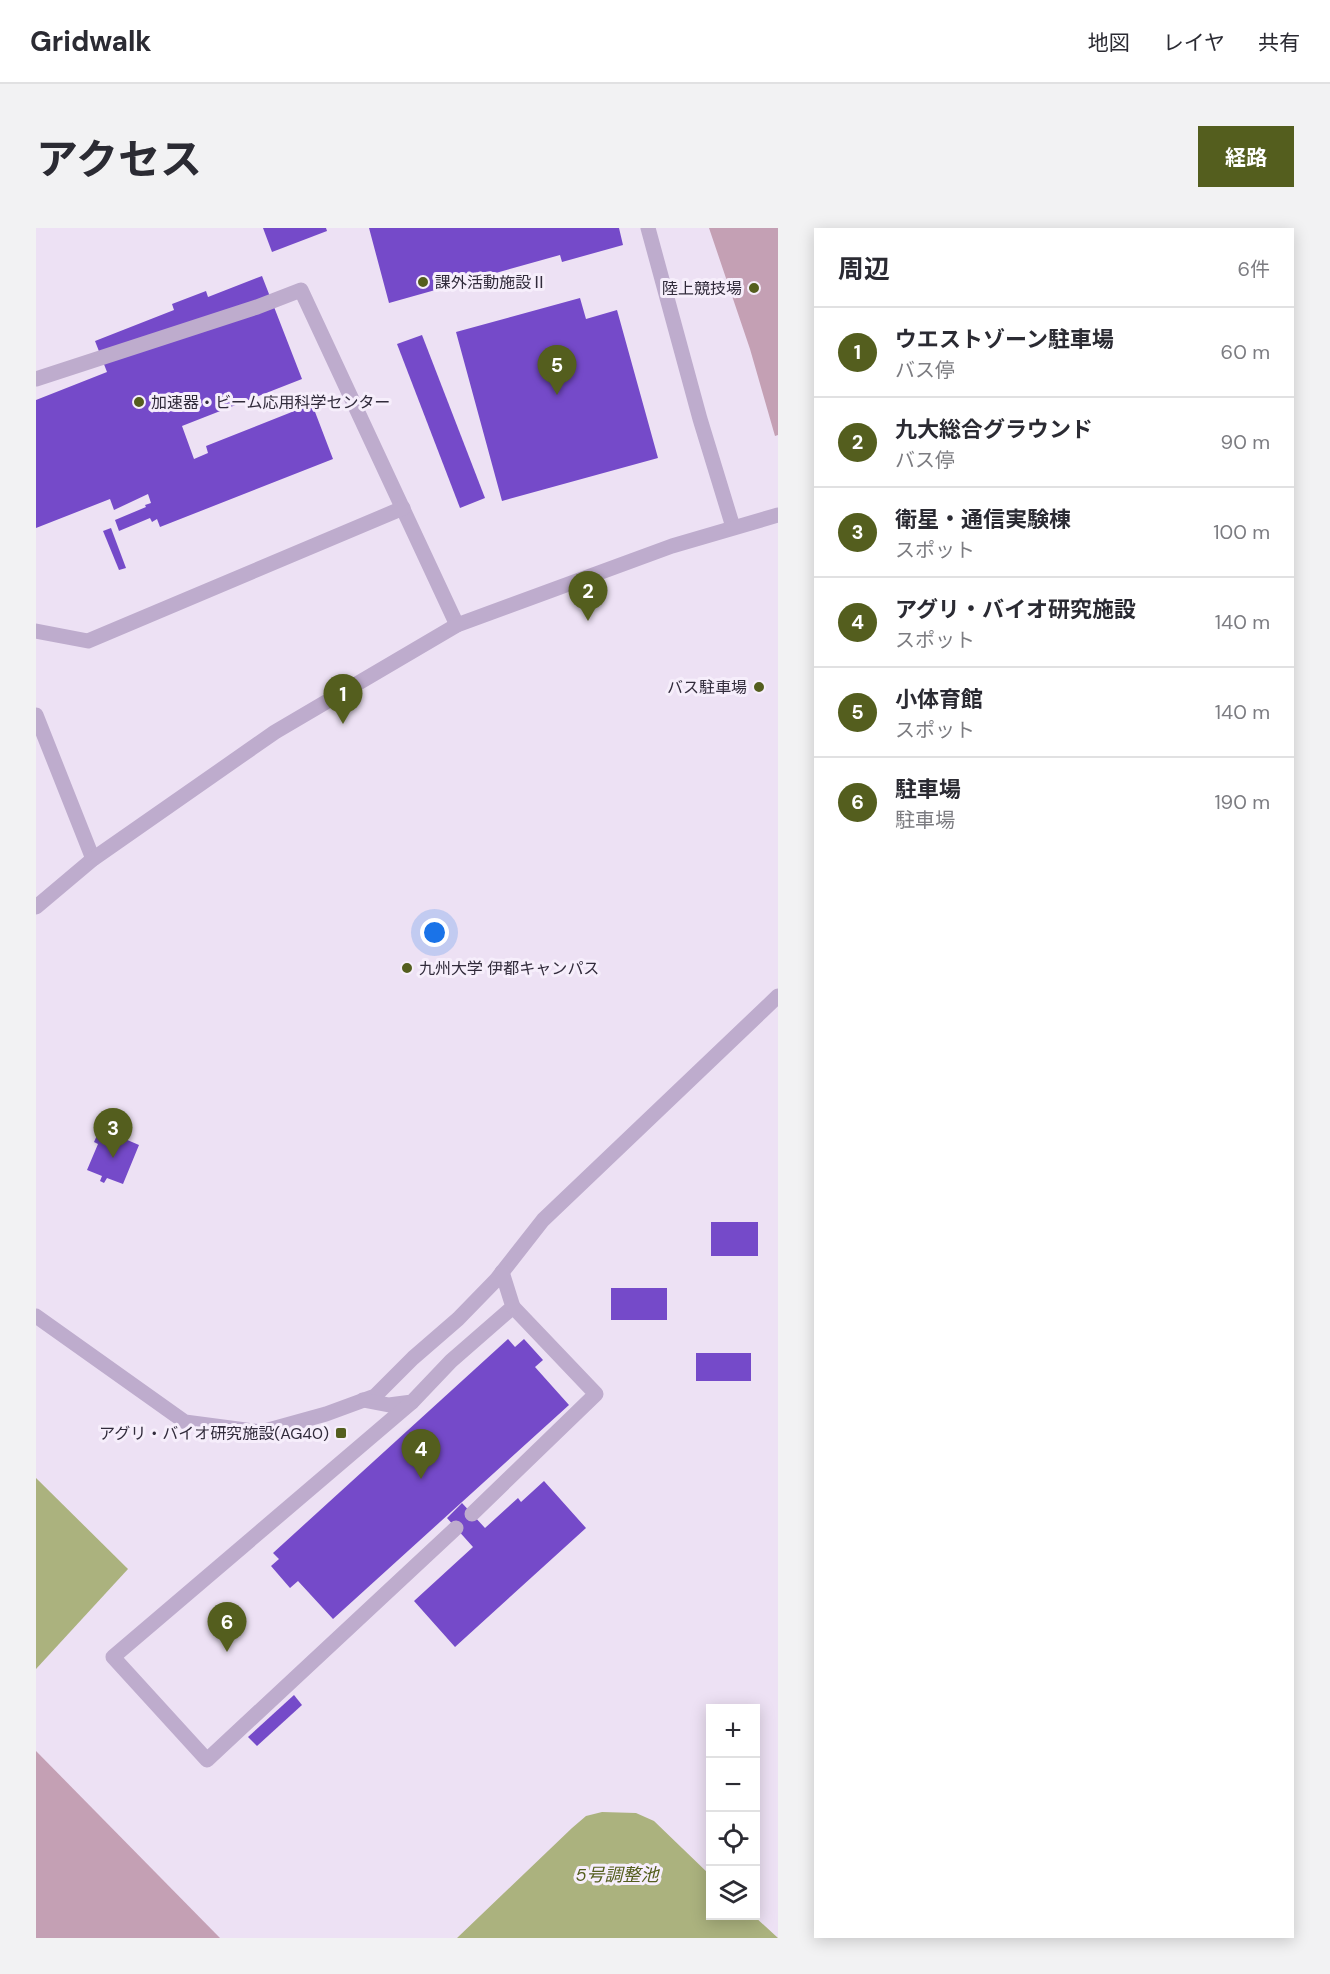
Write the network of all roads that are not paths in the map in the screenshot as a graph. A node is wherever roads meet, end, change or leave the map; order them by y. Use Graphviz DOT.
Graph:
graph roads {
  1 [pos="648,228"];
  2 [pos="36,379"];
  3 [pos="403,508"];
  4 [pos="778,515"];
  5 [pos="733,527"];
  6 [pos="457,625"];
  7 [pos="36,631"];
  8 [pos="36,715"];
  9 [pos="93,859"];
  10 [pos="36,907"];
  11 [pos="778,996"];
  12 [pos="502,1272"];
  13 [pos="513,1307"];
  14 [pos="36,1316"];
  15 [pos="363,1400"];
  16 [pos="412,1402"];
  17 [pos="472,1514"];
  18 [pos="456,1528"];
  1 -- 5 [label="lane"];
  2 -- 3 [label="lane"];
  3 -- 6 [label="lane"];
  3 -- 7 [label="lane"];
  4 -- 5 [label="lane"];
  5 -- 6 [label="lane"];
  6 -- 9 [label="lane"];
  8 -- 9 [label="lane"];
  9 -- 10 [label="lane"];
  11 -- 12 [label="lane"];
  12 -- 13 [label="lane"];
  12 -- 15 [label="lane"];
  13 -- 16 [label="lane"];
  13 -- 17 [label="lane"];
  14 -- 15 [label="lane"];
  15 -- 16 [label="lane"];
  16 -- 18 [label="lane"];
}
